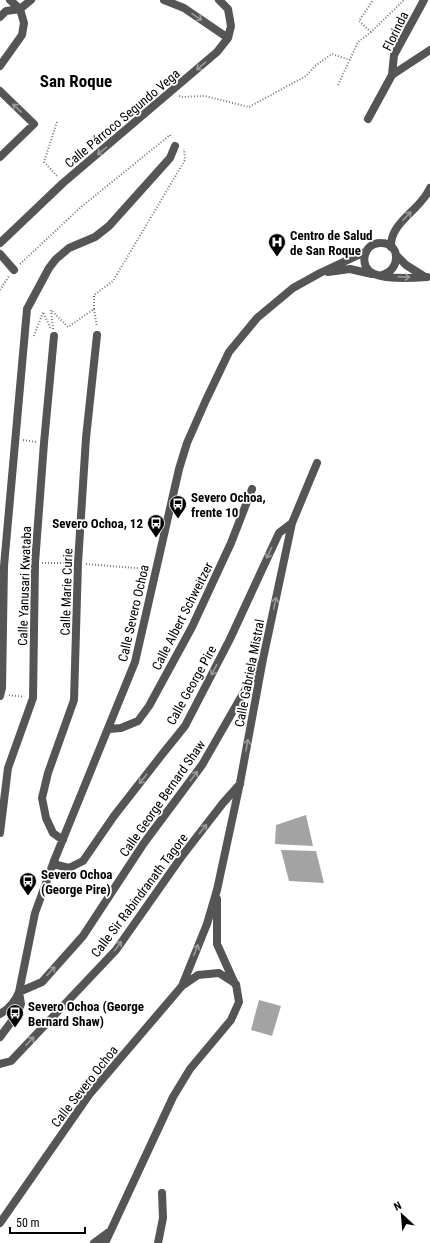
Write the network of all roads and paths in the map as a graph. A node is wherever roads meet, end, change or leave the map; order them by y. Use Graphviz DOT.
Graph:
graph roads {
  1 [pos="10,0"];
  2 [pos="30,0"];
  3 [pos="164,0"];
  4 [pos="219,0"];
  5 [pos="373,0"];
  6 [pos="404,0"];
  7 [pos="424,0"];
  8 [pos="20,10"];
  9 [pos="0,17"];
  10 [pos="371,32"];
  11 [pos="228,38"];
  12 [pos="430,50"];
  13 [pos="350,60"];
  14 [pos="0,66"];
  15 [pos="392,75"];
  16 [pos="338,85"];
  17 [pos="0,91"];
  18 [pos="172,92"];
  19 [pos="368,119"];
  20 [pos="57,122"];
  21 [pos="174,146"];
  22 [pos="0,157"];
  23 [pos="63,183"];
  24 [pos="430,188"];
  25 [pos="0,243"];
  26 [pos="391,247"];
  27 [pos="365,252"];
  28 [pos="0,254"];
  29 [pos="396,255"];
  30 [pos="14,270"];
  31 [pos="320,273"];
  32 [pos="378,275"];
  33 [pos="428,278"];
  34 [pos="0,290"];
  35 [pos="94,309"];
  36 [pos="97,335"];
  37 [pos="24,336"];
  38 [pos="54,336"];
  39 [pos="16,440"];
  40 [pos="44,443"];
  41 [pos="317,463"];
  42 [pos="252,489"];
  43 [pos="292,523"];
  44 [pos="35,563"];
  45 [pos="78,563"];
  46 [pos="156,570"];
  47 [pos="263,660"];
  48 [pos="0,695"];
  49 [pos="33,698"];
  50 [pos="109,729"];
  51 [pos="240,783"];
  52 [pos="0,833"];
  53 [pos="63,840"];
  54 [pos="54,861"];
  55 [pos="217,890"];
  56 [pos="236,984"];
  57 [pos="182,986"];
  58 [pos="19,992"];
  59 [pos="0,1014"];
  60 [pos="0,1037"];
  61 [pos="0,1064"];
  62 [pos="162,1193"];
  63 [pos="0,1223"];
  64 [pos="111,1231"];
  65 [pos="94,1243"];
  66 [pos="105,1243"];
  67 [pos="158,1243"];
  1 -- 8 [label="street"];
  2 -- 8 [label="street"];
  3 -- 11 [label="street, one-way"];
  4 -- 11 [label="street"];
  5 -- 10 [label="path"];
  6 -- 10 [label="path"];
  7 -- 15 [label="street, Florinda"];
  8 -- 9 [label="street"];
  8 -- 14 [label="street"];
  10 -- 13 [label="path"];
  11 -- 18 [label="street, Calle Párroco Segundo Vega, one-way"];
  12 -- 15 [label="street"];
  13 -- 16 [label="path"];
  13 -- 18 [label="path"];
  15 -- 19 [label="street"];
  22 -- 17 [label="street, one-way"];
  18 -- 23 [label="street, Calle Párroco Segundo Vega, one-way"];
  20 -- 23 [label="path"];
  21 -- 30 [label="path"];
  21 -- 35 [label="path"];
  21 -- 37 [label="street"];
  23 -- 25 [label="street, Calle Párroco Segundo Vega"];
  26 -- 24 [label="street, one-way"];
  26 -- 27 [label="street"];
  26 -- 29 [label="street"];
  27 -- 31 [label="street, Calle Severo Ochoa"];
  27 -- 32 [label="street"];
  28 -- 30 [label="street"];
  29 -- 32 [label="street"];
  29 -- 33 [label="street"];
  30 -- 34 [label="path"];
  31 -- 32 [label="street, Calle Severo Ochoa"];
  31 -- 46 [label="street, Calle Severo Ochoa"];
  32 -- 33 [label="street, Calle Severo Ochoa, one-way"];
  35 -- 36 [label="path"];
  35 -- 38 [label="path"];
  36 -- 45 [label="street, Calle Marie Curie"];
  37 -- 38 [label="path"];
  37 -- 39 [label="street"];
  38 -- 40 [label="street, Calle Yanusari Kwataba"];
  39 -- 40 [label="path"];
  39 -- 48 [label="street"];
  40 -- 44 [label="street, Calle Yanusari Kwataba"];
  41 -- 43 [label="street, Calle Gabriela Mistral"];
  42 -- 50 [label="street, Calle Albert Schweitzer"];
  47 -- 43 [label="street, Calle Gabriela Mistral, one-way"];
  43 -- 54 [label="street, Calle George Pire, one-way"];
  44 -- 45 [label="path"];
  44 -- 49 [label="street, Calle Yanusari Kwataba"];
  45 -- 46 [label="path"];
  45 -- 53 [label="street, Calle Marie Curie"];
  46 -- 50 [label="street, Calle Severo Ochoa"];
  51 -- 47 [label="street, Calle Gabriela Mistral, one-way"];
  58 -- 47 [label="street, Calle George Bernard Shaw, one-way"];
  48 -- 49 [label="path"];
  49 -- 52 [label="street, Calle Yanusari Kwataba"];
  50 -- 53 [label="street, Calle Severo Ochoa"];
  51 -- 55 [label="street, Calle Gabriela Mistral"];
  61 -- 51 [label="street, Calle Sir Rabindranath Tagore, one-way"];
  53 -- 54 [label="street, Calle Severo Ochoa"];
  54 -- 58 [label="street, Calle Severo Ochoa"];
  55 -- 56 [label="street, Calle Gabriela Mistral"];
  57 -- 55 [label="street, Calle Gabriela Mistral, one-way"];
  56 -- 57 [label="street, Calle Severo Ochoa"];
  56 -- 64 [label="street"];
  57 -- 63 [label="street, Calle Severo Ochoa"];
  58 -- 59 [label="street"];
  58 -- 60 [label="street"];
  62 -- 67 [label="street"];
  64 -- 65 [label="street"];
  64 -- 66 [label="street"];
}
